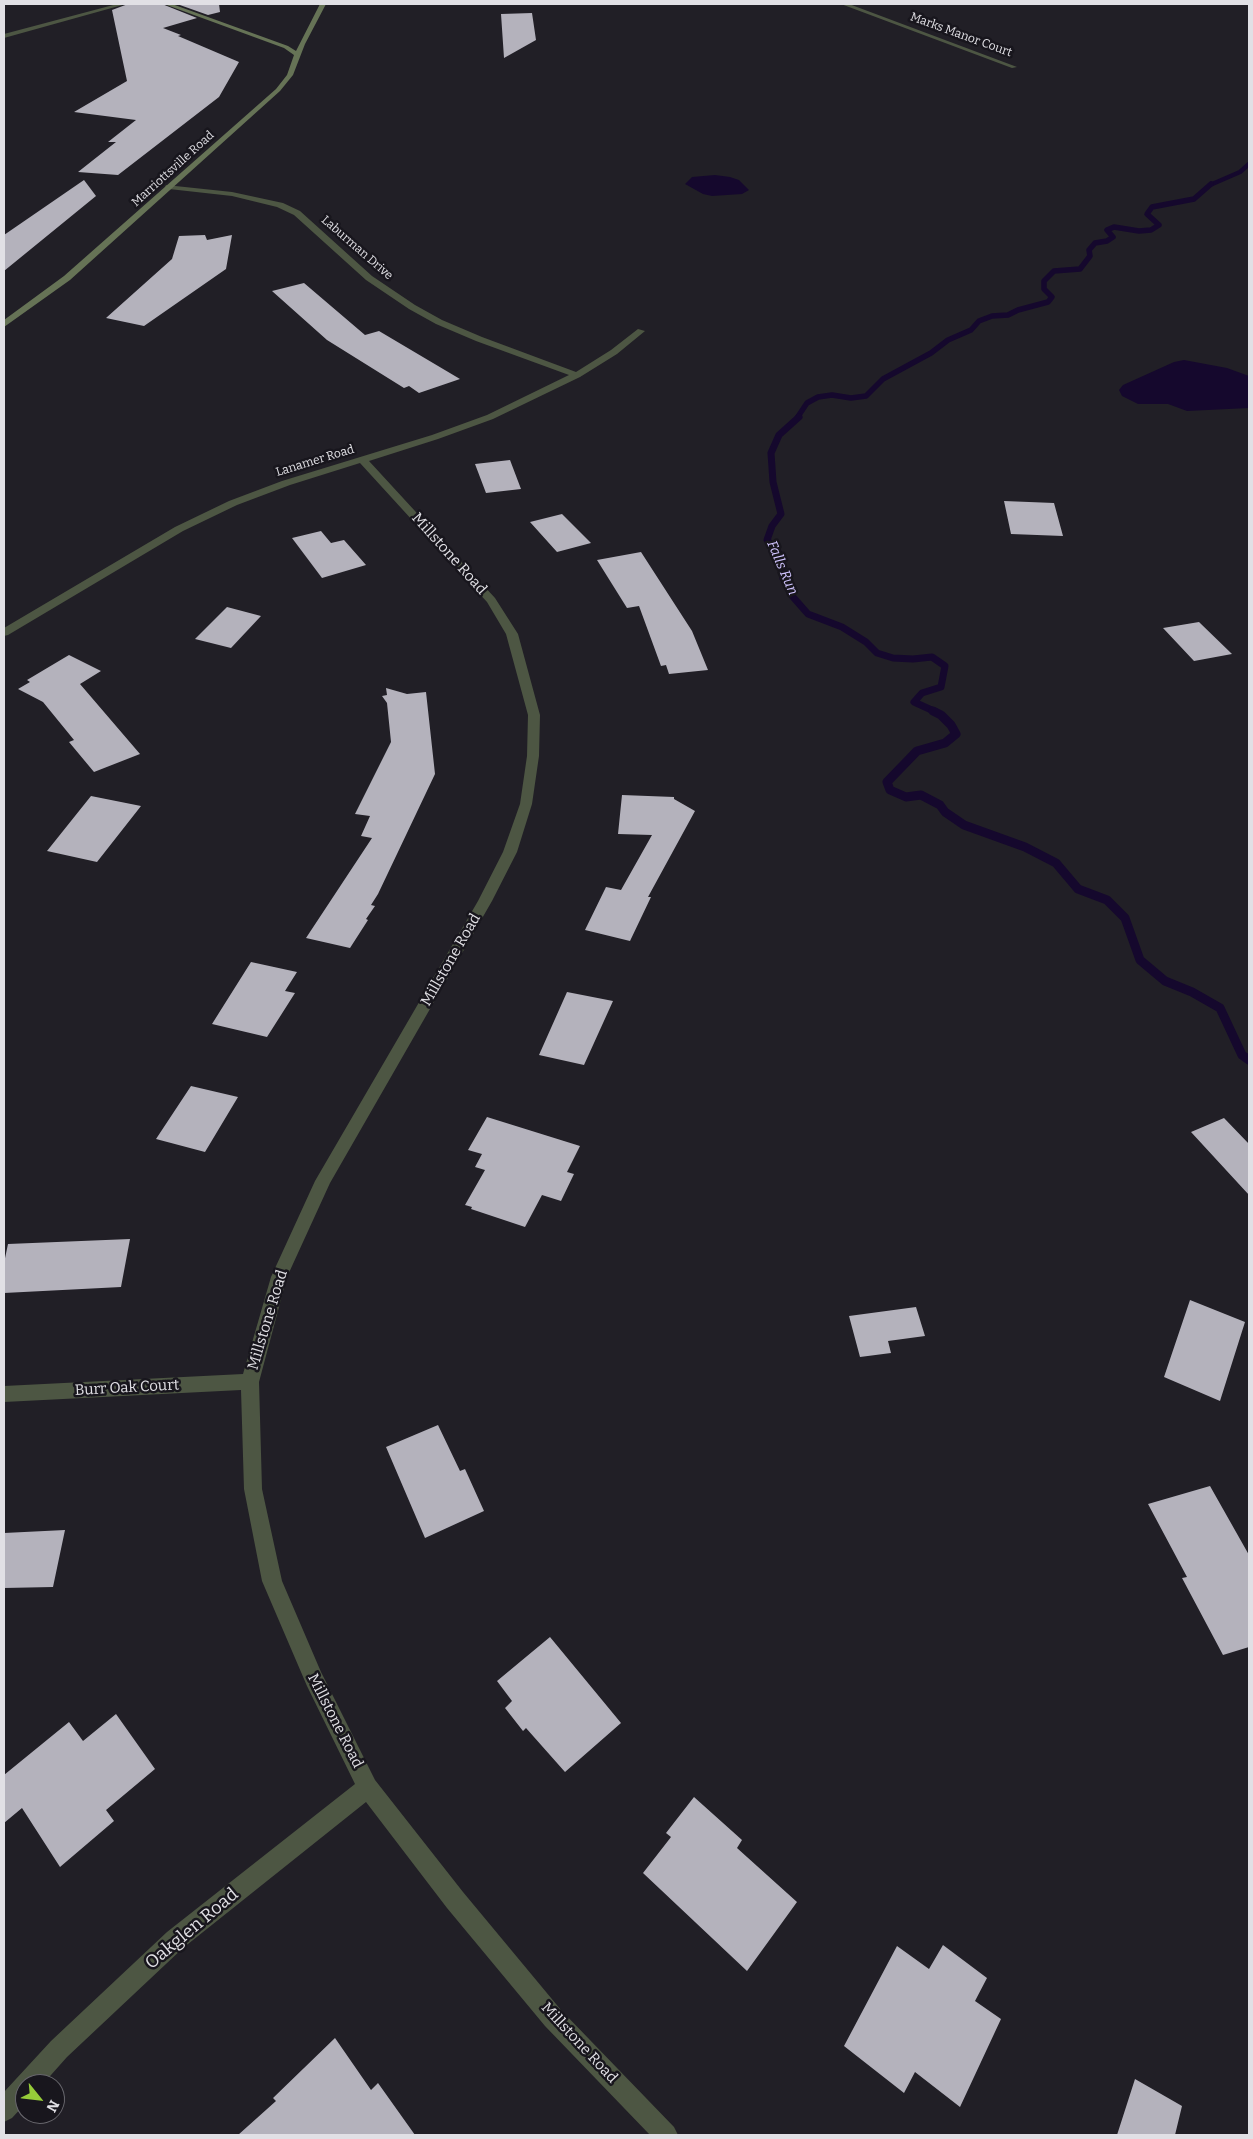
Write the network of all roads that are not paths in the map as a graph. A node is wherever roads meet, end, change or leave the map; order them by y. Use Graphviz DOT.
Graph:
graph roads {
  1 [pos="123,4"];
  2 [pos="167,4"];
  3 [pos="324,4"];
  4 [pos="844,4"];
  5 [pos="4,36"];
  6 [pos="298,55"];
  7 [pos="1014,67"];
  8 [pos="169,187"];
  9 [pos="4,324"];
  10 [pos="641,331"];
  11 [pos="578,375"];
  12 [pos="363,460"];
  13 [pos="4,633"];
  14 [pos="250,1382"];
  15 [pos="4,1394"];
  16 [pos="368,1787"];
  17 [pos="36,2074"];
  18 [pos="15,2098"];
  19 [pos="4,2110"];
  20 [pos="666,2135"];
  1 -- 5 [label="street"];
  2 -- 6 [label="main road"];
  3 -- 6 [label="main road, Marriottsville Road"];
  4 -- 7 [label="street, Marks Manor Court"];
  6 -- 8 [label="main road, Marriottsville Road"];
  8 -- 9 [label="main road, Marriottsville Road"];
  8 -- 11 [label="street, Laburman Drive"];
  10 -- 11 [label="street, Lanamer Road"];
  11 -- 12 [label="street, Lanamer Road"];
  12 -- 13 [label="street, Lanamer Road"];
  12 -- 14 [label="street, Millstone Road"];
  14 -- 15 [label="street, Burr Oak Court"];
  14 -- 16 [label="street, Millstone Road"];
  16 -- 17 [label="street, Oakglen Road"];
  16 -- 20 [label="street, Millstone Road"];
  18 -- 19 [label="street, Oakglen Road"];
}
